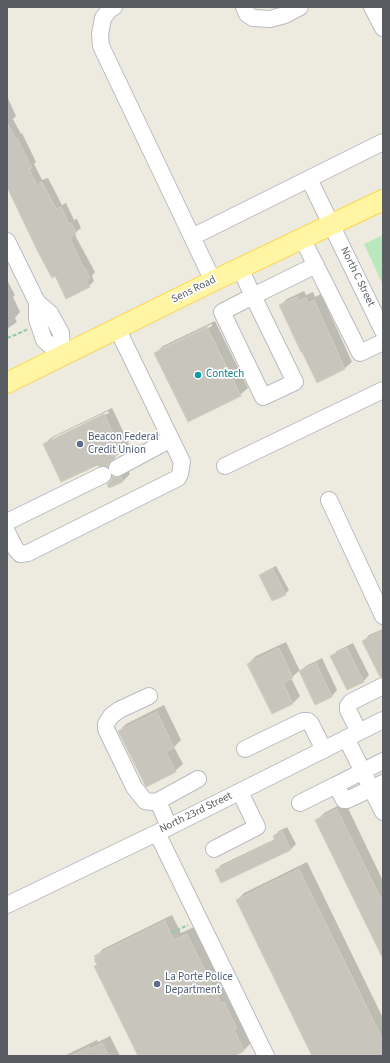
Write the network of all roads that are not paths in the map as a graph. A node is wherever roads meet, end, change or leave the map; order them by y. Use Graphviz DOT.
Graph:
graph roads {
  1 [pos="114,7"];
  2 [pos="244,7"];
  3 [pos="300,7"];
  4 [pos="372,7"];
  5 [pos="383,28"];
  6 [pos="383,142"];
  7 [pos="309,178"];
  8 [pos="383,200"];
  9 [pos="332,224"];
  10 [pos="192,237"];
  11 [pos="302,238"];
  12 [pos="7,241"];
  13 [pos="316,265"];
  14 [pos="240,268"];
  15 [pos="213,281"];
  16 [pos="253,296"];
  17 [pos="117,328"];
  18 [pos="383,331"];
  19 [pos="383,342"];
  20 [pos="62,356"];
  21 [pos="7,383"];
  22 [pos="383,390"];
  23 [pos="171,439"];
  24 [pos="225,466"];
  25 [pos="329,500"];
  26 [pos="7,522"];
  27 [pos="7,532"];
  28 [pos="383,616"];
  29 [pos="382,690"];
  30 [pos="149,696"];
  31 [pos="383,720"];
  32 [pos="353,735"];
  33 [pos="245,749"];
  34 [pos="324,750"];
  35 [pos="383,761"];
  36 [pos="362,771"];
  37 [pos="198,779"];
  38 [pos="336,785"];
  39 [pos="377,786"];
  40 [pos="240,792"];
  41 [pos="158,801"];
  42 [pos="300,803"];
  43 [pos="383,812"];
  44 [pos="163,830"];
  45 [pos="214,849"];
  46 [pos="7,905"];
  47 [pos="266,1056"];
  1 -- 10 [label="street"];
  2 -- 3 [label="street"];
  4 -- 5 [label="street"];
  6 -- 7 [label="street"];
  7 -- 9 [label="street, North C Street"];
  7 -- 10 [label="street"];
  8 -- 9 [label="main road, Sens Road"];
  9 -- 11 [label="main road, Sens Road"];
  9 -- 18 [label="street, North C Street"];
  10 -- 15 [label="street"];
  11 -- 13 [label="street"];
  11 -- 14 [label="main road, Sens Road"];
  12 -- 20 [label="street"];
  13 -- 16 [label="street"];
  13 -- 19 [label="street"];
  14 -- 15 [label="main road, Sens Road"];
  14 -- 16 [label="street"];
  15 -- 17 [label="main road, Sens Road"];
  16 -- 16 [label="street"];
  17 -- 20 [label="main road, Sens Road"];
  17 -- 23 [label="street"];
  20 -- 21 [label="main road, Sens Road"];
  22 -- 24 [label="street"];
  23 -- 26 [label="street"];
  23 -- 27 [label="street"];
  25 -- 28 [label="street"];
  29 -- 32 [label="street"];
  30 -- 41 [label="street"];
  31 -- 32 [label="street, North 23rd Street"];
  32 -- 34 [label="street, North 23rd Street"];
  32 -- 36 [label="street"];
  33 -- 34 [label="street"];
  34 -- 40 [label="street, North 23rd Street"];
  35 -- 36 [label="street"];
  36 -- 38 [label="street"];
  36 -- 39 [label="street"];
  37 -- 41 [label="street"];
  38 -- 39 [label="street"];
  38 -- 42 [label="street"];
  39 -- 43 [label="street"];
  40 -- 44 [label="street, North 23rd Street"];
  40 -- 45 [label="street"];
  41 -- 44 [label="street"];
  44 -- 46 [label="street, North 23rd Street"];
  44 -- 47 [label="street"];
}
